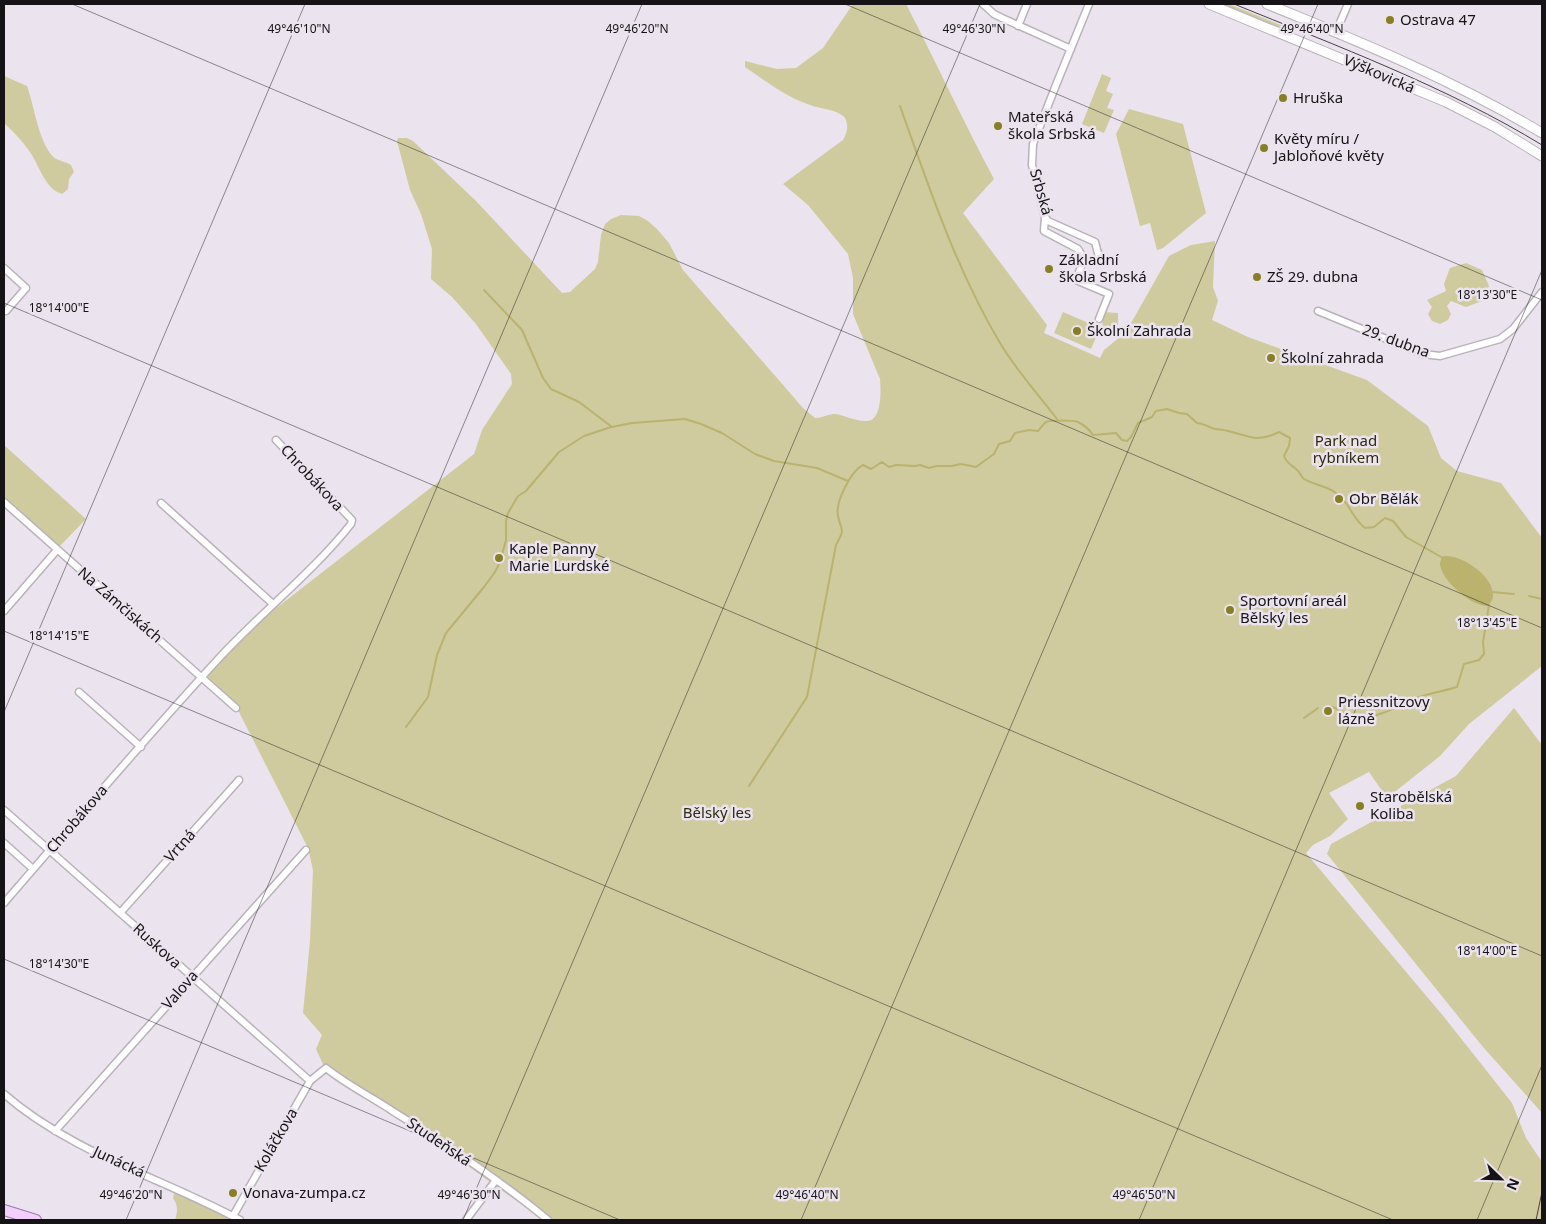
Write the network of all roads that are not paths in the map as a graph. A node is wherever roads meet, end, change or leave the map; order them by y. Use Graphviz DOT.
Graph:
graph roads {
  1 [pos="984,4"];
  2 [pos="1027,4"];
  3 [pos="1090,4"];
  4 [pos="1209,4"];
  5 [pos="1267,4"];
  6 [pos="1348,4"];
  7 [pos="1018,26"];
  8 [pos="1336,32"];
  9 [pos="1071,49"];
  10 [pos="1542,133"];
  11 [pos="1542,156"];
  12 [pos="1045,217"];
  13 [pos="1099,257"];
  14 [pos="4,268"];
  15 [pos="1542,292"];
  16 [pos="1318,311"];
  17 [pos="18,312"];
  18 [pos="1099,319"];
  19 [pos="276,440"];
  20 [pos="4,502"];
  21 [pos="161,503"];
  22 [pos="58,550"];
  23 [pos="273,604"];
  24 [pos="4,610"];
  25 [pos="202,677"];
  26 [pos="79,692"];
  27 [pos="236,708"];
  28 [pos="141,747"];
  29 [pos="239,780"];
  30 [pos="4,810"];
  31 [pos="4,844"];
  32 [pos="50,850"];
  33 [pos="306,850"];
  34 [pos="33,869"];
  35 [pos="4,903"];
  36 [pos="120,913"];
  37 [pos="192,977"];
  38 [pos="326,1068"];
  39 [pos="310,1081"];
  40 [pos="4,1094"];
  41 [pos="54,1131"];
  42 [pos="496,1180"];
  43 [pos="4,1210"];
  44 [pos="232,1216"];
  45 [pos="36,1220"];
  46 [pos="240,1220"];
  47 [pos="466,1220"];
  48 [pos="547,1220"];
  1 -- 7 [label="street"];
  2 -- 7 [label="street"];
  3 -- 9 [label="street, Srbská"];
  4 -- 11 [label="street, Výškovická"];
  5 -- 8 [label="street, Výškovická"];
  6 -- 8 [label="street"];
  7 -- 9 [label="street"];
  8 -- 10 [label="street, Výškovická"];
  9 -- 12 [label="street, Srbská"];
  12 -- 13 [label="street, Srbská"];
  12 -- 18 [label="street"];
  14 -- 17 [label="street"];
  15 -- 16 [label="street, 29. dubna"];
  19 -- 23 [label="street, Chrobákova"];
  20 -- 22 [label="street, Na Zámčiskách"];
  21 -- 23 [label="street"];
  22 -- 24 [label="street"];
  22 -- 25 [label="street, Na Zámčiskách"];
  23 -- 25 [label="street, Chrobákova"];
  25 -- 27 [label="street, Na Zámčiskách"];
  25 -- 28 [label="street, Chrobákova"];
  26 -- 28 [label="street"];
  28 -- 32 [label="street, Chrobákova"];
  29 -- 36 [label="street, Vrtná"];
  30 -- 32 [label="street, Ruskova"];
  31 -- 34 [label="street"];
  32 -- 34 [label="street, Chrobákova"];
  32 -- 36 [label="street, Ruskova"];
  33 -- 37 [label="street, Valova"];
  34 -- 35 [label="street, Chrobákova"];
  36 -- 37 [label="street, Ruskova"];
  37 -- 39 [label="street, Ruskova"];
  37 -- 41 [label="street, Valova"];
  38 -- 39 [label="street, Koláčkova"];
  38 -- 42 [label="street, Studeňská"];
  39 -- 44 [label="street, Koláčkova"];
  40 -- 41 [label="street, Junácká"];
  41 -- 44 [label="street, Junácká"];
  42 -- 47 [label="street"];
  42 -- 48 [label="street, Studeňská"];
  43 -- 45 [label="main road"];
  44 -- 46 [label="street, Junácká"];
}
